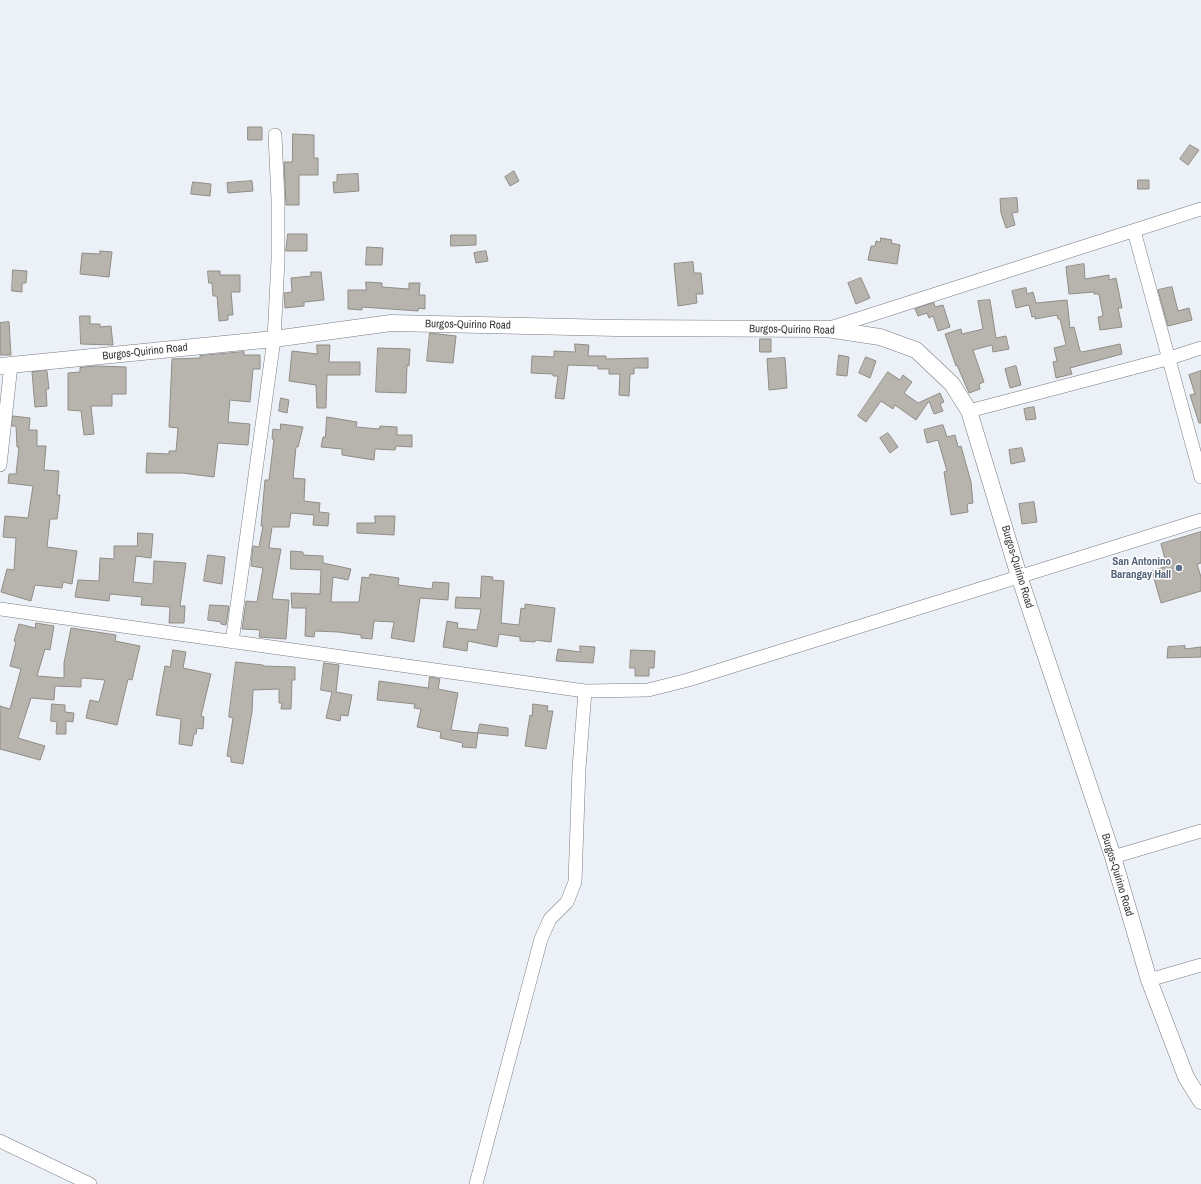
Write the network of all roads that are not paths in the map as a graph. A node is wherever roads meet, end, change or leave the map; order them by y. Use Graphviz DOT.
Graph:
graph roads {
  1 [pos="276,135"];
  2 [pos="1201,209"];
  3 [pos="1134,231"];
  4 [pos="827,329"];
  5 [pos="274,339"];
  6 [pos="1201,348"];
  7 [pos="1167,359"];
  8 [pos="6,366"];
  9 [pos="969,411"];
  10 [pos="0,465"];
  11 [pos="1201,477"];
  12 [pos="1201,520"];
  13 [pos="1019,576"];
  14 [pos="0,609"];
  15 [pos="232,642"];
  16 [pos="585,691"];
  17 [pos="1201,831"];
  18 [pos="1113,857"];
  19 [pos="1201,965"];
  20 [pos="1149,980"];
  21 [pos="1201,1101"];
  22 [pos="0,1140"];
  23 [pos="90,1184"];
  24 [pos="476,1184"];
  1 -- 5 [label="street"];
  2 -- 3 [label="street"];
  3 -- 4 [label="street"];
  3 -- 7 [label="street"];
  4 -- 5 [label="street, Burgos-Quirino Road"];
  4 -- 9 [label="street, Burgos-Quirino Road"];
  5 -- 8 [label="street, Burgos-Quirino Road"];
  5 -- 15 [label="street"];
  6 -- 7 [label="street"];
  7 -- 9 [label="street"];
  7 -- 11 [label="street"];
  8 -- 10 [label="street"];
  9 -- 13 [label="street, Burgos-Quirino Road"];
  12 -- 13 [label="street"];
  13 -- 16 [label="street"];
  13 -- 18 [label="street, Burgos-Quirino Road"];
  14 -- 15 [label="street"];
  15 -- 16 [label="street"];
  16 -- 24 [label="street"];
  17 -- 18 [label="street"];
  18 -- 20 [label="street, Burgos-Quirino Road"];
  19 -- 20 [label="street"];
  20 -- 21 [label="street, Burgos-Quirino Road"];
  22 -- 23 [label="street"];
}
